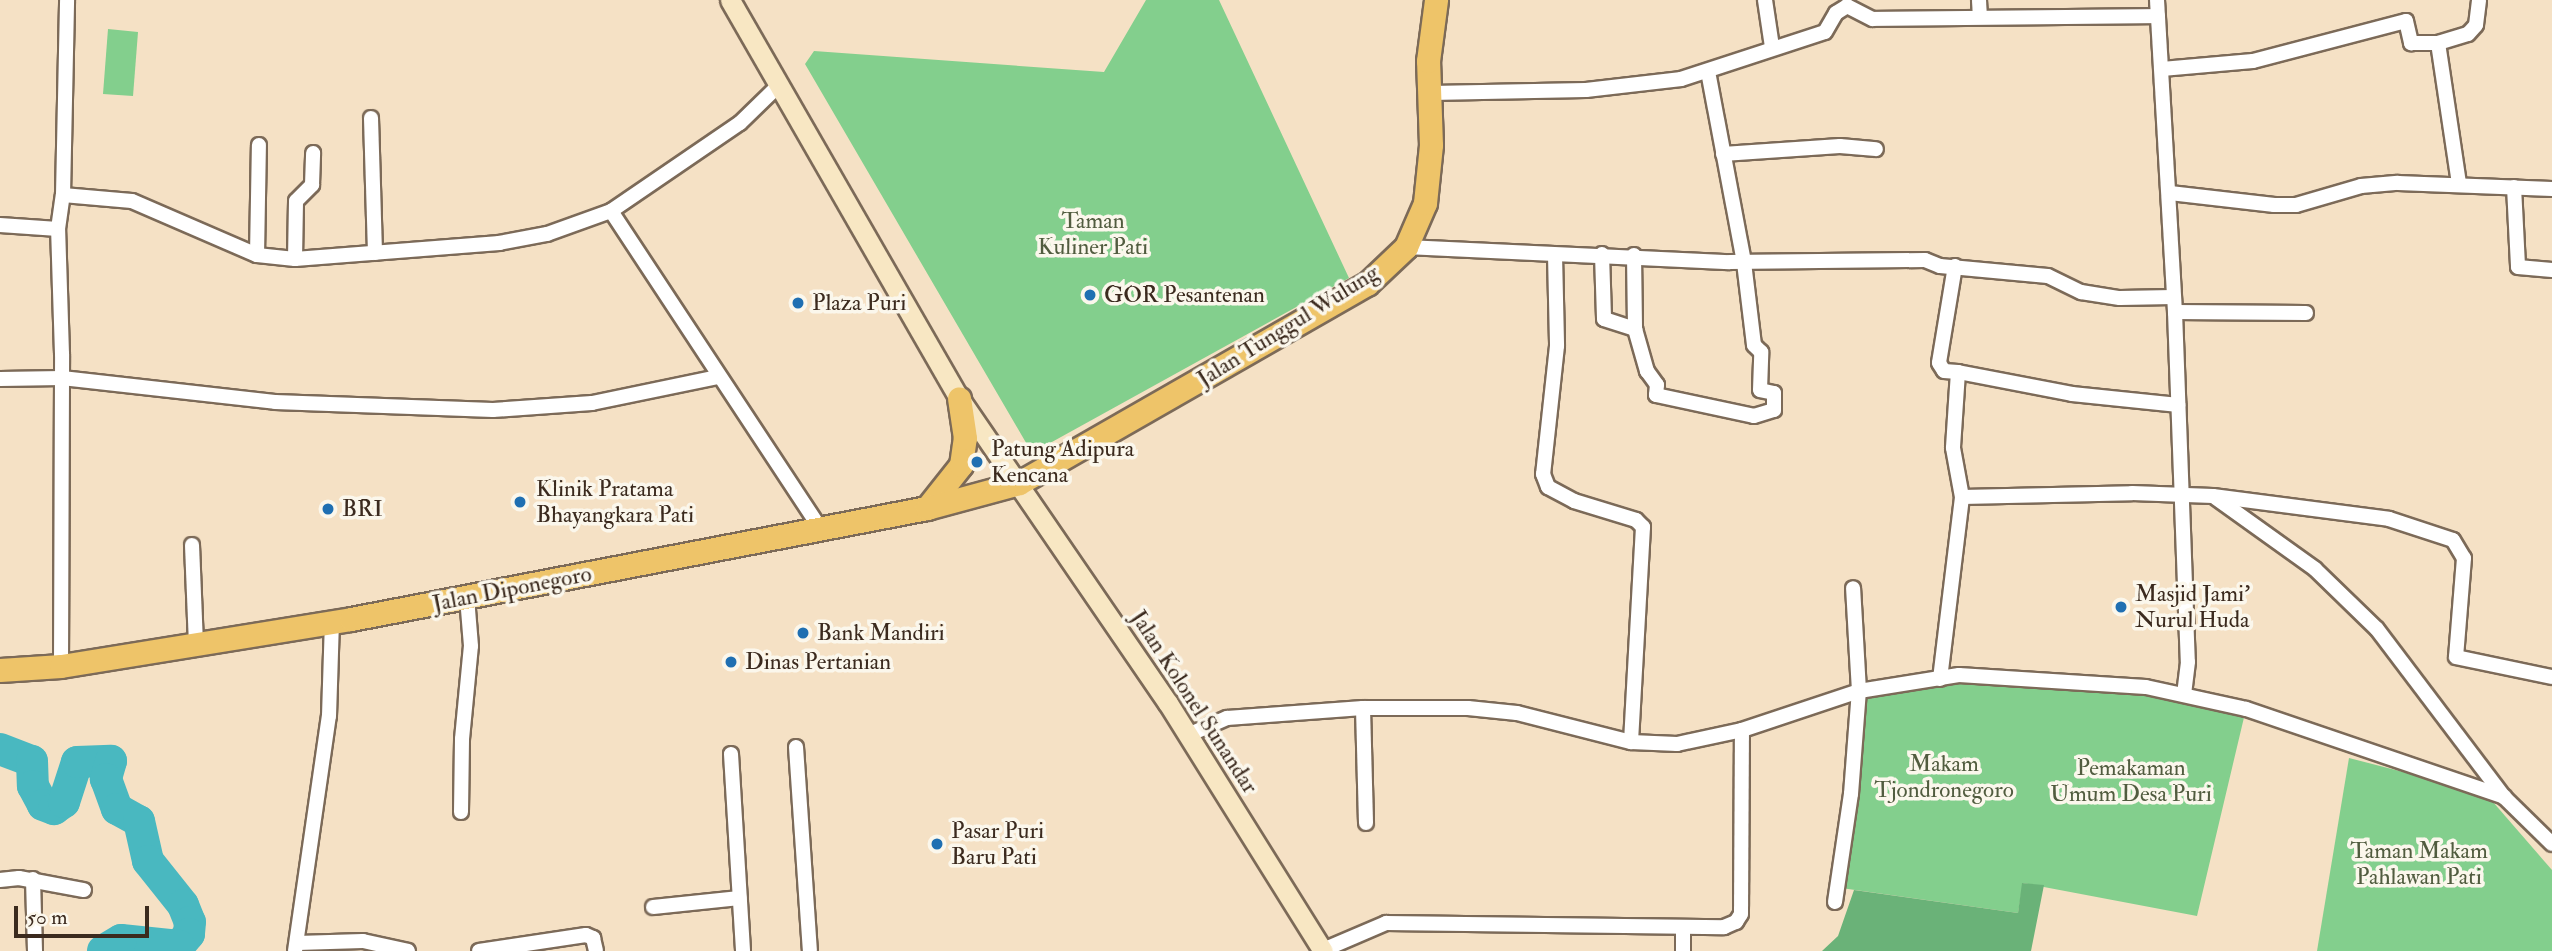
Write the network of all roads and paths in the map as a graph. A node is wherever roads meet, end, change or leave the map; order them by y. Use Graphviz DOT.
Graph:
graph roads {
  1 [pos="67,0"];
  2 [pos="730,0"];
  3 [pos="1436,0"];
  4 [pos="1765,0"];
  5 [pos="1979,0"];
  6 [pos="2157,0"];
  7 [pos="2479,0"];
  8 [pos="1847,3"];
  9 [pos="2158,16"];
  10 [pos="1980,17"];
  11 [pos="2438,43"];
  12 [pos="1772,47"];
  13 [pos="2162,69"];
  14 [pos="1708,71"];
  15 [pos="777,87"];
  16 [pos="1431,93"];
  17 [pos="370,118"];
  18 [pos="259,145"];
  19 [pos="1876,149"];
  20 [pos="313,153"];
  21 [pos="1723,154"];
  22 [pos="2459,184"];
  23 [pos="2514,187"];
  24 [pos="2552,189"];
  25 [pos="2170,193"];
  26 [pos="64,195"];
  27 [pos="611,211"];
  28 [pos="0,225"];
  29 [pos="58,229"];
  30 [pos="1406,247"];
  31 [pos="375,253"];
  32 [pos="1602,254"];
  33 [pos="1634,254"];
  34 [pos="257,255"];
  35 [pos="1555,255"];
  36 [pos="295,259"];
  37 [pos="1744,262"];
  38 [pos="1955,266"];
  39 [pos="2552,270"];
  40 [pos="2174,304"];
  41 [pos="2306,313"];
  42 [pos="1635,329"];
  43 [pos="1958,372"];
  44 [pos="718,377"];
  45 [pos="0,379"];
  46 [pos="62,379"];
  47 [pos="959,398"];
  48 [pos="2178,405"];
  49 [pos="1019,483"];
  50 [pos="2180,495"];
  51 [pos="2213,496"];
  52 [pos="1962,498"];
  53 [pos="927,508"];
  54 [pos="821,529"];
  55 [pos="192,545"];
  56 [pos="1853,588"];
  57 [pos="467,597"];
  58 [pos="332,622"];
  59 [pos="196,644"];
  60 [pos="61,666"];
  61 [pos="0,670"];
  62 [pos="2552,677"];
  63 [pos="1940,679"];
  64 [pos="1859,691"];
  65 [pos="2184,695"];
  66 [pos="1363,708"];
  67 [pos="1742,730"];
  68 [pos="1188,735"];
  69 [pos="1630,742"];
  70 [pos="796,747"];
  71 [pos="731,754"];
  72 [pos="2504,797"];
  73 [pos="461,812"];
  74 [pos="1366,823"];
  75 [pos="2552,844"];
  76 [pos="33,879"];
  77 [pos="0,880"];
  78 [pos="84,890"];
  79 [pos="740,898"];
  80 [pos="1835,902"];
  81 [pos="653,906"];
  82 [pos="1683,927"];
  83 [pos="296,947"];
  84 [pos="518,947"];
  85 [pos="35,951"];
  86 [pos="408,951"];
  87 [pos="479,951"];
  88 [pos="596,951"];
  89 [pos="743,951"];
  90 [pos="810,951"];
  91 [pos="1323,951"];
  92 [pos="1682,951"];
  1 -- 26 [label="street"];
  2 -- 15 [label="main road, Jalan Kolonel Sunandar"];
  3 -- 16 [label="main road, Jalan Tunggul Wulung"];
  4 -- 12 [label="street"];
  5 -- 10 [label="street"];
  6 -- 9 [label="street"];
  7 -- 11 [label="street"];
  8 -- 10 [label="street"];
  8 -- 12 [label="street"];
  9 -- 10 [label="street"];
  9 -- 13 [label="street"];
  11 -- 13 [label="street"];
  11 -- 22 [label="street"];
  12 -- 14 [label="street"];
  13 -- 25 [label="street"];
  14 -- 16 [label="street"];
  14 -- 21 [label="street"];
  15 -- 27 [label="street"];
  15 -- 47 [label="main road, Jalan Kolonel Sunandar"];
  16 -- 30 [label="main road, Jalan Tunggul Wulung"];
  17 -- 31 [label="street"];
  18 -- 34 [label="street"];
  19 -- 21 [label="street"];
  20 -- 36 [label="street"];
  21 -- 37 [label="street"];
  22 -- 23 [label="street"];
  22 -- 25 [label="street"];
  23 -- 24 [label="street"];
  23 -- 39 [label="street"];
  25 -- 40 [label="street"];
  26 -- 29 [label="street"];
  26 -- 34 [label="street"];
  27 -- 31 [label="street"];
  27 -- 44 [label="street"];
  28 -- 29 [label="street"];
  29 -- 46 [label="street"];
  30 -- 35 [label="street"];
  30 -- 49 [label="main road, Jalan Tunggul Wulung"];
  31 -- 36 [label="street"];
  32 -- 33 [label="street"];
  32 -- 35 [label="street"];
  32 -- 42 [label="street"];
  33 -- 37 [label="street"];
  33 -- 42 [label="street"];
  34 -- 36 [label="street"];
  35 -- 69 [label="street"];
  37 -- 38 [label="street"];
  37 -- 42 [label="street"];
  38 -- 40 [label="street"];
  38 -- 43 [label="street"];
  40 -- 41 [label="street"];
  40 -- 48 [label="street"];
  43 -- 48 [label="street"];
  43 -- 52 [label="street"];
  44 -- 46 [label="street"];
  44 -- 54 [label="street"];
  45 -- 46 [label="street"];
  46 -- 60 [label="street"];
  47 -- 49 [label="main road, Jalan Kolonel Sunandar"];
  47 -- 53 [label="main road"];
  48 -- 50 [label="street"];
  49 -- 53 [label="main road, Jalan Diponegoro"];
  49 -- 68 [label="main road, Jalan Kolonel Sunandar"];
  50 -- 51 [label="street"];
  50 -- 52 [label="street"];
  50 -- 65 [label="street"];
  51 -- 62 [label="street"];
  51 -- 72 [label="street"];
  52 -- 63 [label="street"];
  53 -- 54 [label="main road, Jalan Diponegoro"];
  54 -- 57 [label="main road, Jalan Diponegoro"];
  55 -- 59 [label="street"];
  56 -- 64 [label="street"];
  57 -- 58 [label="main road, Jalan Diponegoro"];
  57 -- 73 [label="street"];
  58 -- 59 [label="main road, Jalan Diponegoro"];
  58 -- 83 [label="street"];
  59 -- 60 [label="main road, Jalan Diponegoro"];
  60 -- 61 [label="main road, Jalan Diponegoro"];
  63 -- 64 [label="street"];
  63 -- 65 [label="street"];
  64 -- 67 [label="street"];
  64 -- 80 [label="street"];
  65 -- 72 [label="street"];
  66 -- 68 [label="street"];
  66 -- 69 [label="street"];
  66 -- 74 [label="street"];
  67 -- 69 [label="street"];
  67 -- 82 [label="street"];
  68 -- 91 [label="main road, Jalan Kolonel Sunandar"];
  70 -- 90 [label="street"];
  71 -- 79 [label="street"];
  72 -- 75 [label="street"];
  76 -- 77 [label="street"];
  76 -- 78 [label="street"];
  76 -- 85 [label="street"];
  79 -- 81 [label="street"];
  79 -- 89 [label="street"];
  82 -- 91 [label="street"];
  82 -- 92 [label="street"];
  83 -- 86 [label="street"];
  84 -- 87 [label="street"];
  84 -- 88 [label="street"];
}
